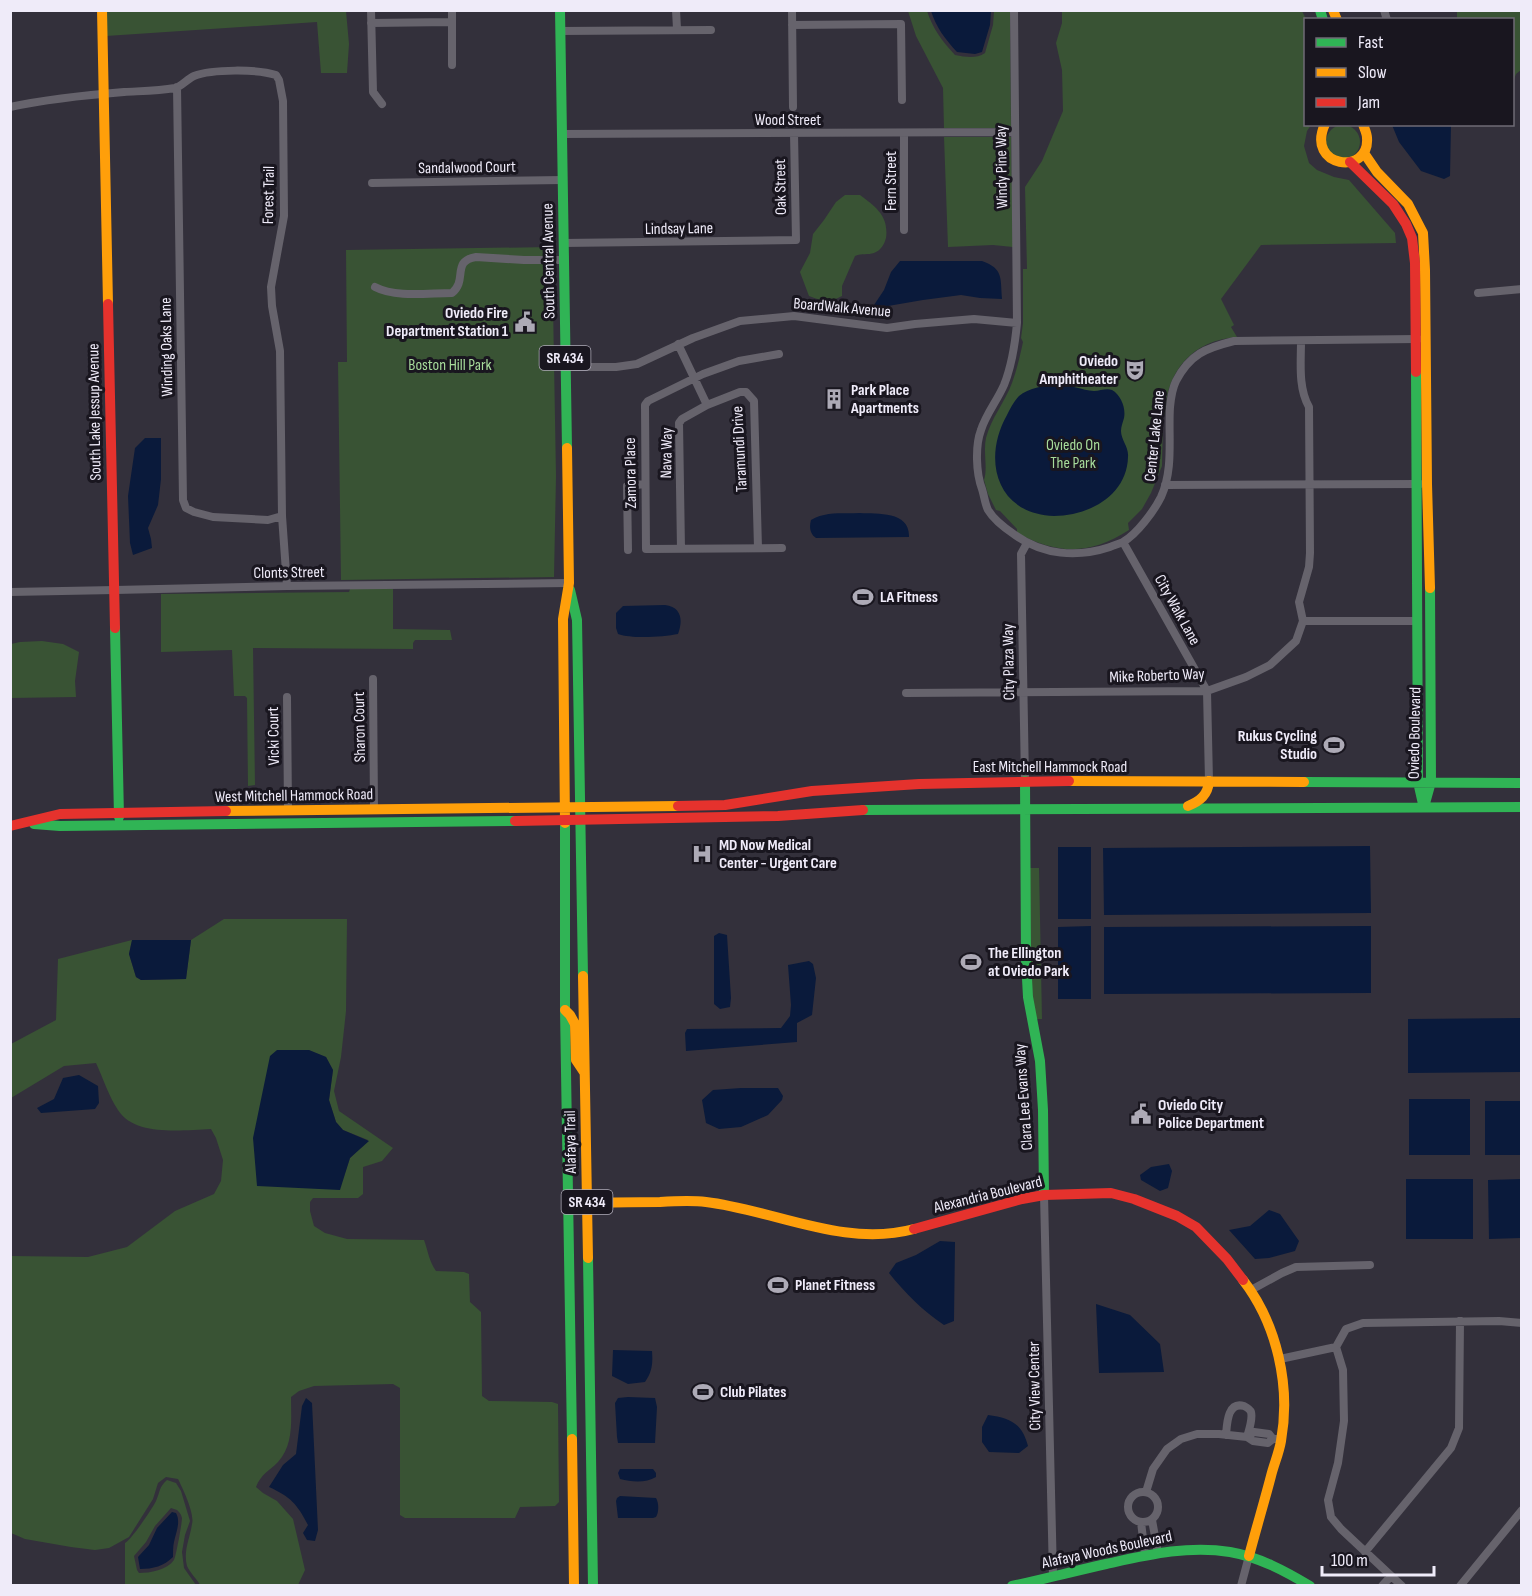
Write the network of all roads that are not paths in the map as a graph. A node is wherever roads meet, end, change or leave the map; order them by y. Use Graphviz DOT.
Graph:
graph roads {
  1 [pos="102,10"];
  2 [pos="371,10"];
  3 [pos="452,10"];
  4 [pos="560,10"];
  5 [pos="676,10"];
  6 [pos="792,10"];
  7 [pos="1014,10"];
  8 [pos="452,22"];
  9 [pos="371,23"];
  10 [pos="792,25"];
  11 [pos="677,29"];
  12 [pos="711,30"];
  13 [pos="560,31"];
  14 [pos="452,65"];
  15 [pos="177,87"];
  16 [pos="103,94"];
  17 [pos="902,100"];
  18 [pos="382,104"];
  19 [pos="10,107"];
  20 [pos="793,108"];
  21 [pos="1324,126"];
  22 [pos="1364,126"];
  23 [pos="1015,132"];
  24 [pos="794,133"];
  25 [pos="904,133"];
  26 [pos="562,134"];
  27 [pos="1364,153"];
  28 [pos="1350,162"];
  29 [pos="563,180"];
  30 [pos="372,183"];
  31 [pos="904,230"];
  32 [pos="796,240"];
  33 [pos="563,243"];
  34 [pos="564,260"];
  35 [pos="375,286"];
  36 [pos="1521,289"];
  37 [pos="1478,293"];
  38 [pos="1017,323"];
  39 [pos="1420,339"];
  40 [pos="1300,341"];
  41 [pos="678,345"];
  42 [pos="779,354"];
  43 [pos="565,367"];
  44 [pos="694,378"];
  45 [pos="707,405"];
  46 [pos="645,484"];
  47 [pos="1309,484"];
  48 [pos="1422,484"];
  49 [pos="1165,485"];
  50 [pos="282,516"];
  51 [pos="1124,542"];
  52 [pos="1027,543"];
  53 [pos="758,548"];
  54 [pos="782,548"];
  55 [pos="681,549"];
  56 [pos="628,550"];
  57 [pos="569,583"];
  58 [pos="287,586"];
  59 [pos="115,590"];
  60 [pos="10,592"];
  61 [pos="1304,621"];
  62 [pos="1418,621"];
  63 [pos="1431,621"];
  64 [pos="373,679"];
  65 [pos="1207,691"];
  66 [pos="1023,692"];
  67 [pos="906,693"];
  68 [pos="287,697"];
  69 [pos="1025,781"];
  70 [pos="1209,781"];
  71 [pos="1418,782"];
  72 [pos="1431,782"];
  73 [pos="1521,783"];
  74 [pos="565,807"];
  75 [pos="581,807"];
  76 [pos="1424,807"];
  77 [pos="1521,807"];
  78 [pos="1180,808"];
  79 [pos="1026,809"];
  80 [pos="379,810"];
  81 [pos="288,811"];
  82 [pos="119,813"];
  83 [pos="564,819"];
  84 [pos="580,819"];
  85 [pos="353,823"];
  86 [pos="26,824"];
  87 [pos="234,824"];
  88 [pos="119,825"];
  89 [pos="10,826"];
  90 [pos="565,1010"];
  91 [pos="585,1073"];
  92 [pos="1044,1195"];
  93 [pos="568,1203"];
  94 [pos="587,1203"];
  95 [pos="1370,1265"];
  96 [pos="1251,1290"];
  97 [pos="1460,1321"];
  98 [pos="1521,1323"];
  99 [pos="1336,1347"];
  100 [pos="1280,1359"];
  101 [pos="1226,1435"];
  102 [pos="1247,1437"];
  103 [pos="1277,1439"];
  104 [pos="1146,1492"];
  105 [pos="1521,1510"];
  106 [pos="1152,1520"];
  107 [pos="1140,1522"];
  108 [pos="1365,1552"];
  109 [pos="1158,1553"];
  110 [pos="1145,1555"];
  111 [pos="1249,1556"];
  112 [pos="1053,1576"];
  113 [pos="1391,1576"];
  114 [pos="574,1586"];
  115 [pos="593,1586"];
  116 [pos="1012,1586"];
  117 [pos="1241,1586"];
  118 [pos="1310,1586"];
  119 [pos="1382,1586"];
  120 [pos="1402,1586"];
  121 [pos="1460,1586"];
  1 -- 16 [label="street, South Lake Jessup Avenue"];
  2 -- 9 [label="street"];
  3 -- 8 [label="street"];
  4 -- 13 [label="street, South Central Avenue / SR 434"];
  5 -- 11 [label="street"];
  6 -- 10 [label="street"];
  7 -- 23 [label="street, Windy Pine Way"];
  8 -- 9 [label="street"];
  8 -- 14 [label="street"];
  9 -- 18 [label="street"];
  10 -- 17 [label="street"];
  10 -- 20 [label="street"];
  11 -- 12 [label="street"];
  11 -- 13 [label="street"];
  13 -- 26 [label="street, South Central Avenue / SR 434"];
  15 -- 16 [label="street, Forest Trail"];
  15 -- 50 [label="street, Winding Oaks Lane"];
  15 -- 50 [label="street, Forest Trail"];
  16 -- 19 [label="street, Forest Trail"];
  16 -- 59 [label="street, South Lake Jessup Avenue"];
  21 -- 28 [label="street"];
  22 -- 27 [label="street"];
  23 -- 25 [label="street, Wood Street"];
  23 -- 38 [label="street, Windy Pine Way"];
  24 -- 25 [label="street, Wood Street"];
  24 -- 26 [label="street, Wood Street"];
  24 -- 32 [label="street, Oak Street"];
  25 -- 31 [label="street, Fern Street"];
  26 -- 29 [label="street, South Central Avenue / SR 434"];
  27 -- 28 [label="street"];
  27 -- 39 [label="street, Oviedo Boulevard"];
  28 -- 39 [label="street, Oviedo Boulevard"];
  29 -- 30 [label="street, Sandalwood Court"];
  29 -- 33 [label="street, South Central Avenue / SR 434"];
  32 -- 33 [label="street, Lindsay Lane"];
  33 -- 34 [label="street, South Central Avenue / SR 434"];
  34 -- 35 [label="street"];
  34 -- 43 [label="street, South Central Avenue / SR 434"];
  36 -- 37 [label="street"];
  38 -- 41 [label="street, BoardWalk Avenue"];
  38 -- 52 [label="street, Center Lake Lane"];
  39 -- 40 [label="street, Center Lake Lane"];
  39 -- 48 [label="street, Oviedo Boulevard"];
  40 -- 47 [label="street"];
  40 -- 49 [label="street, Center Lake Lane"];
  41 -- 43 [label="street, BoardWalk Avenue"];
  41 -- 44 [label="street"];
  42 -- 44 [label="street, Zamora Place"];
  43 -- 57 [label="street, South Central Avenue / SR 434"];
  44 -- 45 [label="street"];
  44 -- 46 [label="street, Zamora Place"];
  45 -- 53 [label="street, Taramundi Drive"];
  45 -- 55 [label="street, Nava Way"];
  46 -- 55 [label="street, Zamora Place"];
  46 -- 56 [label="street"];
  47 -- 48 [label="street"];
  47 -- 49 [label="street"];
  47 -- 61 [label="street"];
  48 -- 62 [label="street, Oviedo Boulevard"];
  48 -- 63 [label="street, Oviedo Boulevard"];
  49 -- 51 [label="street, Center Lake Lane"];
  50 -- 58 [label="street, Forest Trail"];
  51 -- 52 [label="street, Center Lake Lane"];
  51 -- 65 [label="street, City Walk Lane"];
  52 -- 66 [label="street, City Plaza Way"];
  53 -- 54 [label="street, Zamora Place"];
  53 -- 55 [label="street, Zamora Place"];
  57 -- 58 [label="street, Clonts Street"];
  57 -- 74 [label="street, South Central Avenue / SR 434"];
  57 -- 75 [label="street, South Central Avenue / SR 434"];
  58 -- 59 [label="street, Clonts Street"];
  59 -- 60 [label="street, Clonts Street"];
  59 -- 82 [label="street, South Lake Jessup Avenue"];
  61 -- 62 [label="street"];
  61 -- 65 [label="street, Mike Roberto Way"];
  62 -- 63 [label="street"];
  62 -- 71 [label="street, Oviedo Boulevard"];
  63 -- 72 [label="street, Oviedo Boulevard"];
  64 -- 80 [label="street, Sharon Court"];
  65 -- 66 [label="street, Mike Roberto Way"];
  65 -- 70 [label="street"];
  66 -- 67 [label="street, Mike Roberto Way"];
  66 -- 69 [label="street, City Plaza Way"];
  68 -- 81 [label="street, Vicki Court"];
  69 -- 70 [label="street, East Mitchell Hammock Road"];
  69 -- 75 [label="street, East Mitchell Hammock Road"];
  69 -- 79 [label="street, Clara Lee Evans Way"];
  70 -- 71 [label="street, East Mitchell Hammock Road"];
  70 -- 78 [label="street"];
  71 -- 72 [label="street, East Mitchell Hammock Road"];
  71 -- 76 [label="street, Oviedo Boulevard"];
  72 -- 73 [label="street, East Mitchell Hammock Road"];
  72 -- 76 [label="street, Oviedo Boulevard"];
  74 -- 75 [label="street, East Mitchell Hammock Road"];
  74 -- 80 [label="street, West Mitchell Hammock Road"];
  74 -- 83 [label="street, Alafaya Trail / SR 434"];
  75 -- 84 [label="street, Alafaya Trail / SR 434"];
  76 -- 77 [label="street"];
  76 -- 78 [label="street"];
  78 -- 79 [label="street"];
  79 -- 84 [label="street"];
  79 -- 92 [label="street, Clara Lee Evans Way"];
  80 -- 81 [label="street, West Mitchell Hammock Road"];
  80 -- 85 [label="street"];
  81 -- 82 [label="street, West Mitchell Hammock Road"];
  81 -- 87 [label="street"];
  82 -- 86 [label="street, West Mitchell Hammock Road"];
  82 -- 88 [label="street, South Lake Jessup Avenue"];
  83 -- 84 [label="street, West Mitchell Hammock Road"];
  83 -- 85 [label="street, West Mitchell Hammock Road"];
  83 -- 90 [label="street, Alafaya Trail / SR 434"];
  84 -- 91 [label="street, Alafaya Trail / SR 434"];
  85 -- 87 [label="street, West Mitchell Hammock Road"];
  86 -- 88 [label="street, West Mitchell Hammock Road"];
  86 -- 89 [label="street, West Mitchell Hammock Road"];
  87 -- 88 [label="street, West Mitchell Hammock Road"];
  90 -- 91 [label="street"];
  90 -- 93 [label="street, Alafaya Trail / SR 434"];
  91 -- 94 [label="street, Alafaya Trail / SR 434"];
  92 -- 94 [label="street, Alexandria Boulevard"];
  92 -- 96 [label="street, Alexandria Boulevard"];
  92 -- 112 [label="street, City View Center"];
  93 -- 94 [label="street, Alexandria Boulevard"];
  93 -- 114 [label="street, Alafaya Trail / SR 434"];
  94 -- 115 [label="street, Alafaya Trail / SR 434"];
  95 -- 96 [label="street"];
  96 -- 100 [label="street, Alexandria Boulevard"];
  97 -- 98 [label="street"];
  97 -- 99 [label="street"];
  97 -- 108 [label="street"];
  99 -- 100 [label="street"];
  99 -- 108 [label="street"];
  100 -- 103 [label="street, Alexandria Boulevard"];
  101 -- 102 [label="street"];
  101 -- 102 [label="street"];
  101 -- 104 [label="street"];
  102 -- 103 [label="street"];
  103 -- 111 [label="street, Alexandria Boulevard"];
  104 -- 106 [label="street"];
  104 -- 107 [label="street"];
  105 -- 121 [label="street"];
  106 -- 107 [label="street"];
  106 -- 109 [label="street"];
  107 -- 110 [label="street"];
  108 -- 113 [label="street"];
  109 -- 110 [label="street, Alafaya Woods Boulevard"];
  109 -- 111 [label="street, Alafaya Woods Boulevard"];
  110 -- 112 [label="street, Alafaya Woods Boulevard"];
  111 -- 117 [label="street"];
  111 -- 118 [label="street, Alafaya Woods Boulevard"];
  112 -- 116 [label="street, Alafaya Woods Boulevard"];
  113 -- 119 [label="street"];
  113 -- 120 [label="street"];
}
